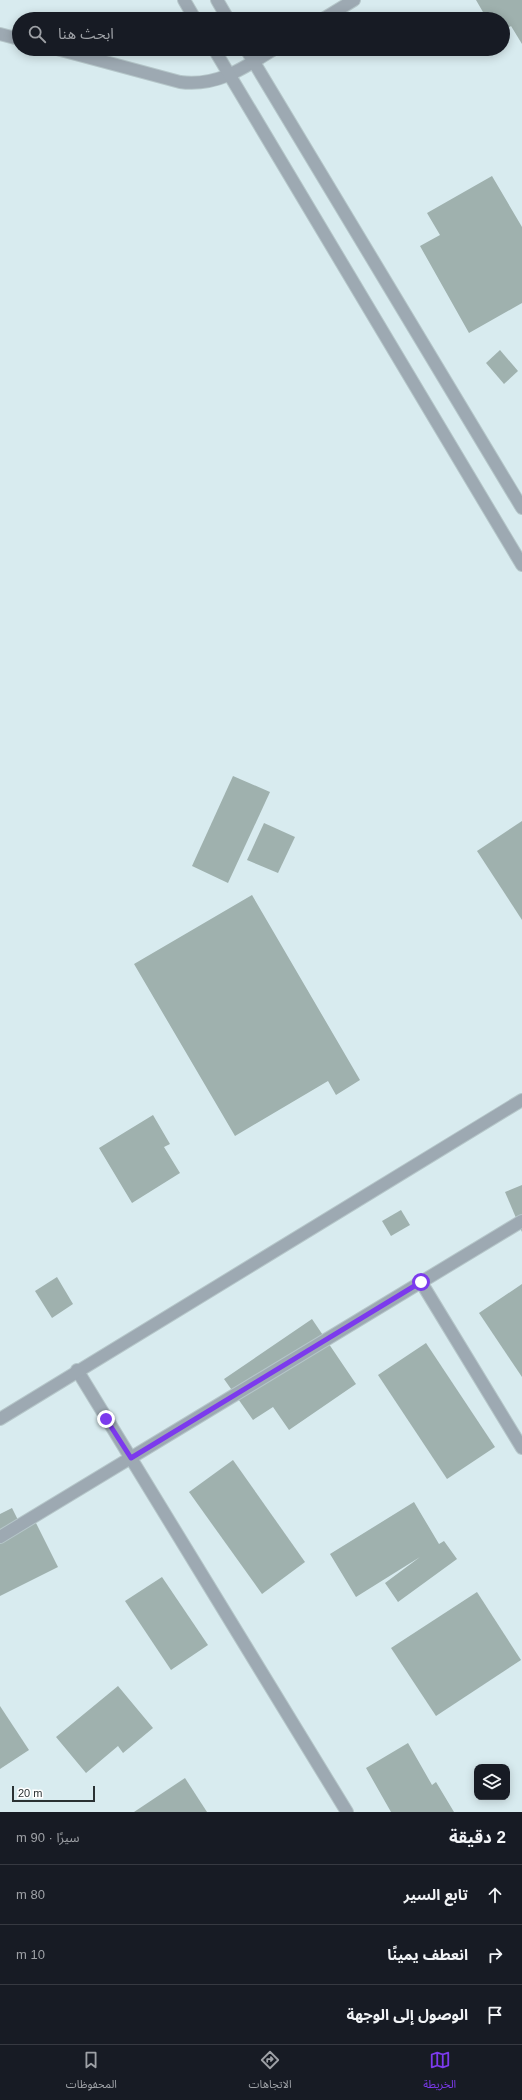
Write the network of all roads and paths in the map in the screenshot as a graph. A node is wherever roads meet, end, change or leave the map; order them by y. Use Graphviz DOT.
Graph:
graph roads {
  1 [pos="184,0"];
  2 [pos="217,0"];
  3 [pos="354,0"];
  4 [pos="191,12"];
  5 [pos="224,12"];
  6 [pos="334,12"];
  7 [pos="0,34"];
  8 [pos="12,37"];
  9 [pos="83,56"];
  10 [pos="218,56"];
  11 [pos="250,56"];
  12 [pos="263,56"];
  13 [pos="254,62"];
  14 [pos="230,76"];
  15 [pos="522,508"];
  16 [pos="522,564"];
  17 [pos="522,1100"];
  18 [pos="522,1221"];
  19 [pos="421,1282"];
  20 [pos="77,1370"];
  21 [pos="0,1418"];
  22 [pos="522,1448"];
  23 [pos="131,1458"];
  24 [pos="0,1537"];
  25 [pos="347,1812"];
  1 -- 4 [label="street"];
  2 -- 5 [label="street"];
  3 -- 6 [label="street"];
  7 -- 8 [label="street"];
  9 -- 14 [label="street"];
  10 -- 14 [label="street"];
  11 -- 13 [label="street"];
  12 -- 13 [label="street"];
  13 -- 14 [label="street"];
  13 -- 15 [label="street"];
  14 -- 16 [label="street"];
  17 -- 20 [label="street"];
  18 -- 19 [label="street"];
  19 -- 22 [label="street"];
  19 -- 23 [label="street"];
  20 -- 21 [label="street"];
  20 -- 23 [label="street"];
  23 -- 24 [label="street"];
  23 -- 25 [label="street"];
}
